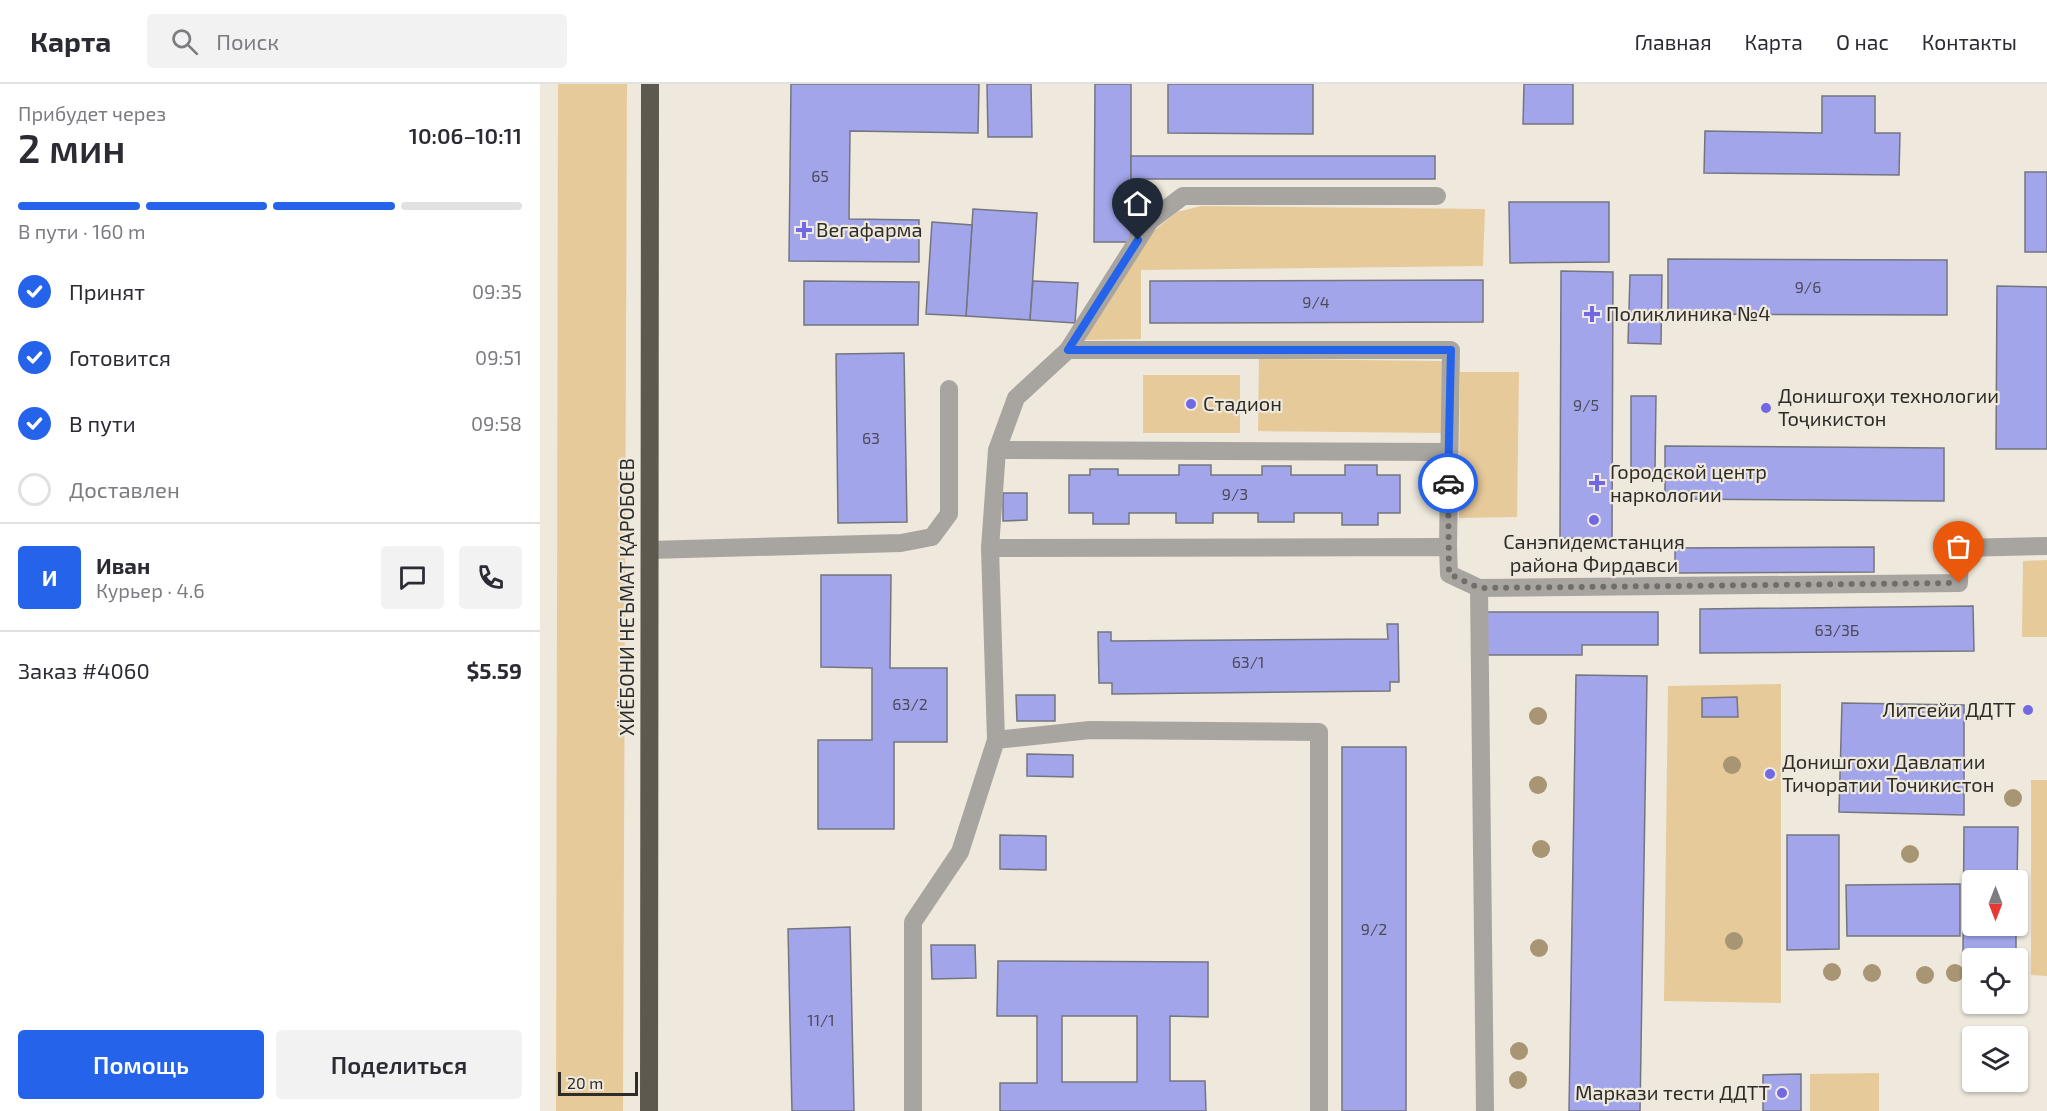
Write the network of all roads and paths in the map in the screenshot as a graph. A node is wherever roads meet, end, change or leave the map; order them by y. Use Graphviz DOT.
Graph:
graph roads {
  1 [pos="650,84"];
  2 [pos="1437,196"];
  3 [pos="1068,350"];
  4 [pos="949,389"];
  5 [pos="997,450"];
  6 [pos="1448,452"];
  7 [pos="2047,546"];
  8 [pos="1448,547"];
  9 [pos="990,548"];
  10 [pos="650,550"];
  11 [pos="1479,588"];
  12 [pos="996,740"];
  13 [pos="649,1111"];
  14 [pos="913,1111"];
  15 [pos="1319,1111"];
  16 [pos="1485,1111"];
  1 -- 10 [label="highway, ХИЁБОНИ НЕЪМАТ ҚАРОБОЕВ"];
  2 -- 3 [label="lane"];
  3 -- 5 [label="lane"];
  3 -- 6 [label="lane"];
  4 -- 10 [label="lane"];
  5 -- 6 [label="lane"];
  5 -- 9 [label="lane"];
  6 -- 8 [label="lane"];
  7 -- 11 [label="lane"];
  8 -- 9 [label="lane"];
  8 -- 11 [label="lane"];
  9 -- 12 [label="lane"];
  10 -- 13 [label="highway, ХИЁБОНИ НЕЪМАТ ҚАРОБОЕВ"];
  11 -- 16 [label="lane"];
  12 -- 14 [label="lane"];
  12 -- 15 [label="lane"];
}
